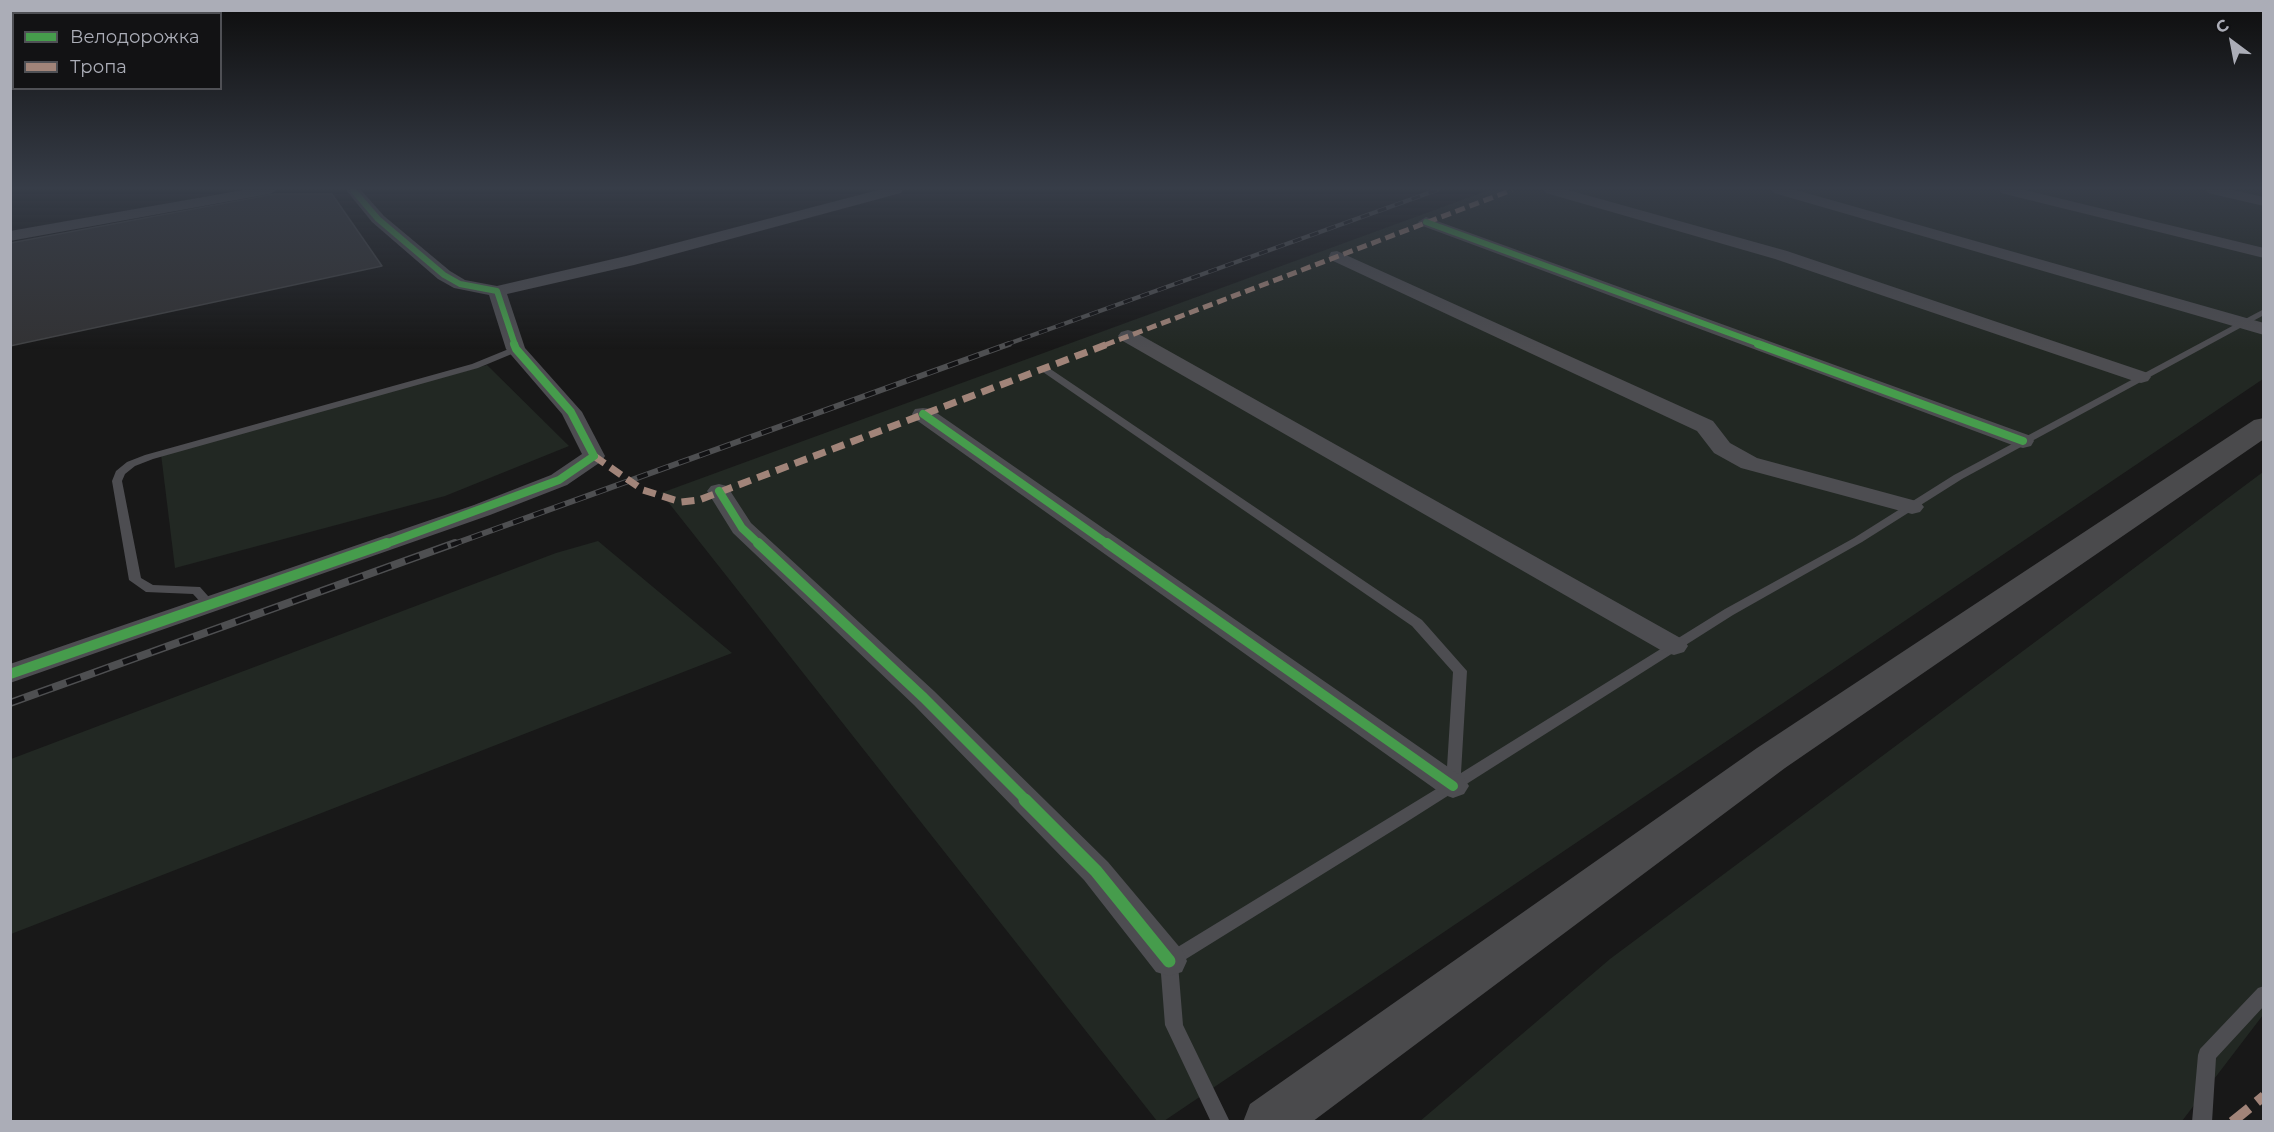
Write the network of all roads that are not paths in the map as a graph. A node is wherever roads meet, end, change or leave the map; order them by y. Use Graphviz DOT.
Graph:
graph roads {
  1 [pos="406,243"];
  2 [pos="694,243"];
  3 [pos="1483,243"];
  4 [pos="1738,243"];
  5 [pos="1961,243"];
  6 [pos="2222,243"];
  7 [pos="2264,253"];
  8 [pos="1337,256"];
  9 [pos="497,291"];
  10 [pos="2264,311"];
  11 [pos="2240,324"];
  12 [pos="2264,329"];
  13 [pos="1128,336"];
  14 [pos="516,349"];
  15 [pos="1043,368"];
  16 [pos="2141,377"];
  17 [pos="923,414"];
  18 [pos="2264,426"];
  19 [pos="2023,441"];
  20 [pos="719,491"];
  21 [pos="1912,507"];
  22 [pos="210,605"];
  23 [pos="1674,646"];
  24 [pos="10,674"];
  25 [pos="1452,786"];
  26 [pos="1169,961"];
  27 [pos="2264,993"];
  28 [pos="1221,1122"];
  29 [pos="1269,1122"];
  30 [pos="2202,1122"];
  1 -- 9 [label="street"];
  2 -- 9 [label="street"];
  3 -- 19 [label="street"];
  4 -- 16 [label="street"];
  5 -- 11 [label="street"];
  6 -- 7 [label="street"];
  8 -- 21 [label="street"];
  9 -- 14 [label="street"];
  10 -- 11 [label="lane"];
  11 -- 12 [label="street"];
  11 -- 16 [label="lane"];
  13 -- 23 [label="street"];
  14 -- 22 [label="street"];
  14 -- 22 [label="lane"];
  15 -- 25 [label="lane"];
  16 -- 19 [label="lane"];
  17 -- 25 [label="street"];
  18 -- 29 [label="main road"];
  19 -- 21 [label="lane"];
  20 -- 26 [label="street"];
  21 -- 23 [label="lane"];
  22 -- 24 [label="street"];
  23 -- 25 [label="lane"];
  25 -- 26 [label="lane"];
  26 -- 28 [label="lane"];
  27 -- 30 [label="lane"];
}
